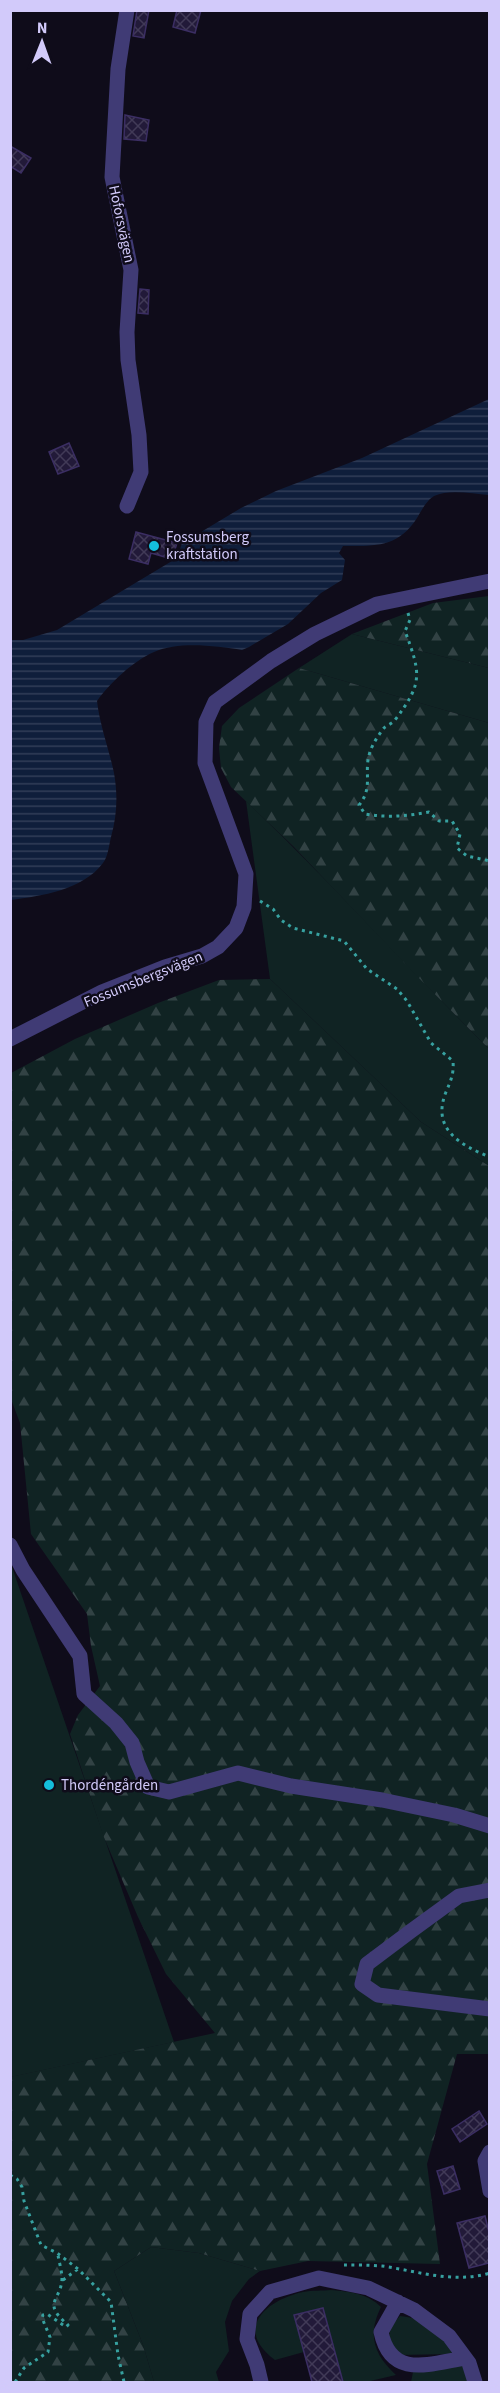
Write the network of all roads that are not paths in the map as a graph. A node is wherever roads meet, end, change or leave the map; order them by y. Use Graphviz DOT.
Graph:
graph roads {
  1 [pos="127,10"];
  2 [pos="127,506"];
  3 [pos="489,581"];
  4 [pos="10,1039"];
  5 [pos="10,1545"];
  6 [pos="489,1826"];
  7 [pos="489,1890"];
  8 [pos="489,2009"];
  9 [pos="489,2152"];
  10 [pos="489,2191"];
  11 [pos="398,2302"];
  12 [pos="465,2358"];
  13 [pos="261,2382"];
  14 [pos="474,2382"];
  1 -- 2 [label="street, Hoforsvägen"];
  3 -- 4 [label="street, Fossumsbergsvägen"];
  5 -- 6 [label="street"];
  7 -- 8 [label="street"];
  9 -- 10 [label="street"];
  11 -- 12 [label="street"];
  11 -- 12 [label="street"];
  11 -- 13 [label="street"];
  12 -- 14 [label="street"];
}
